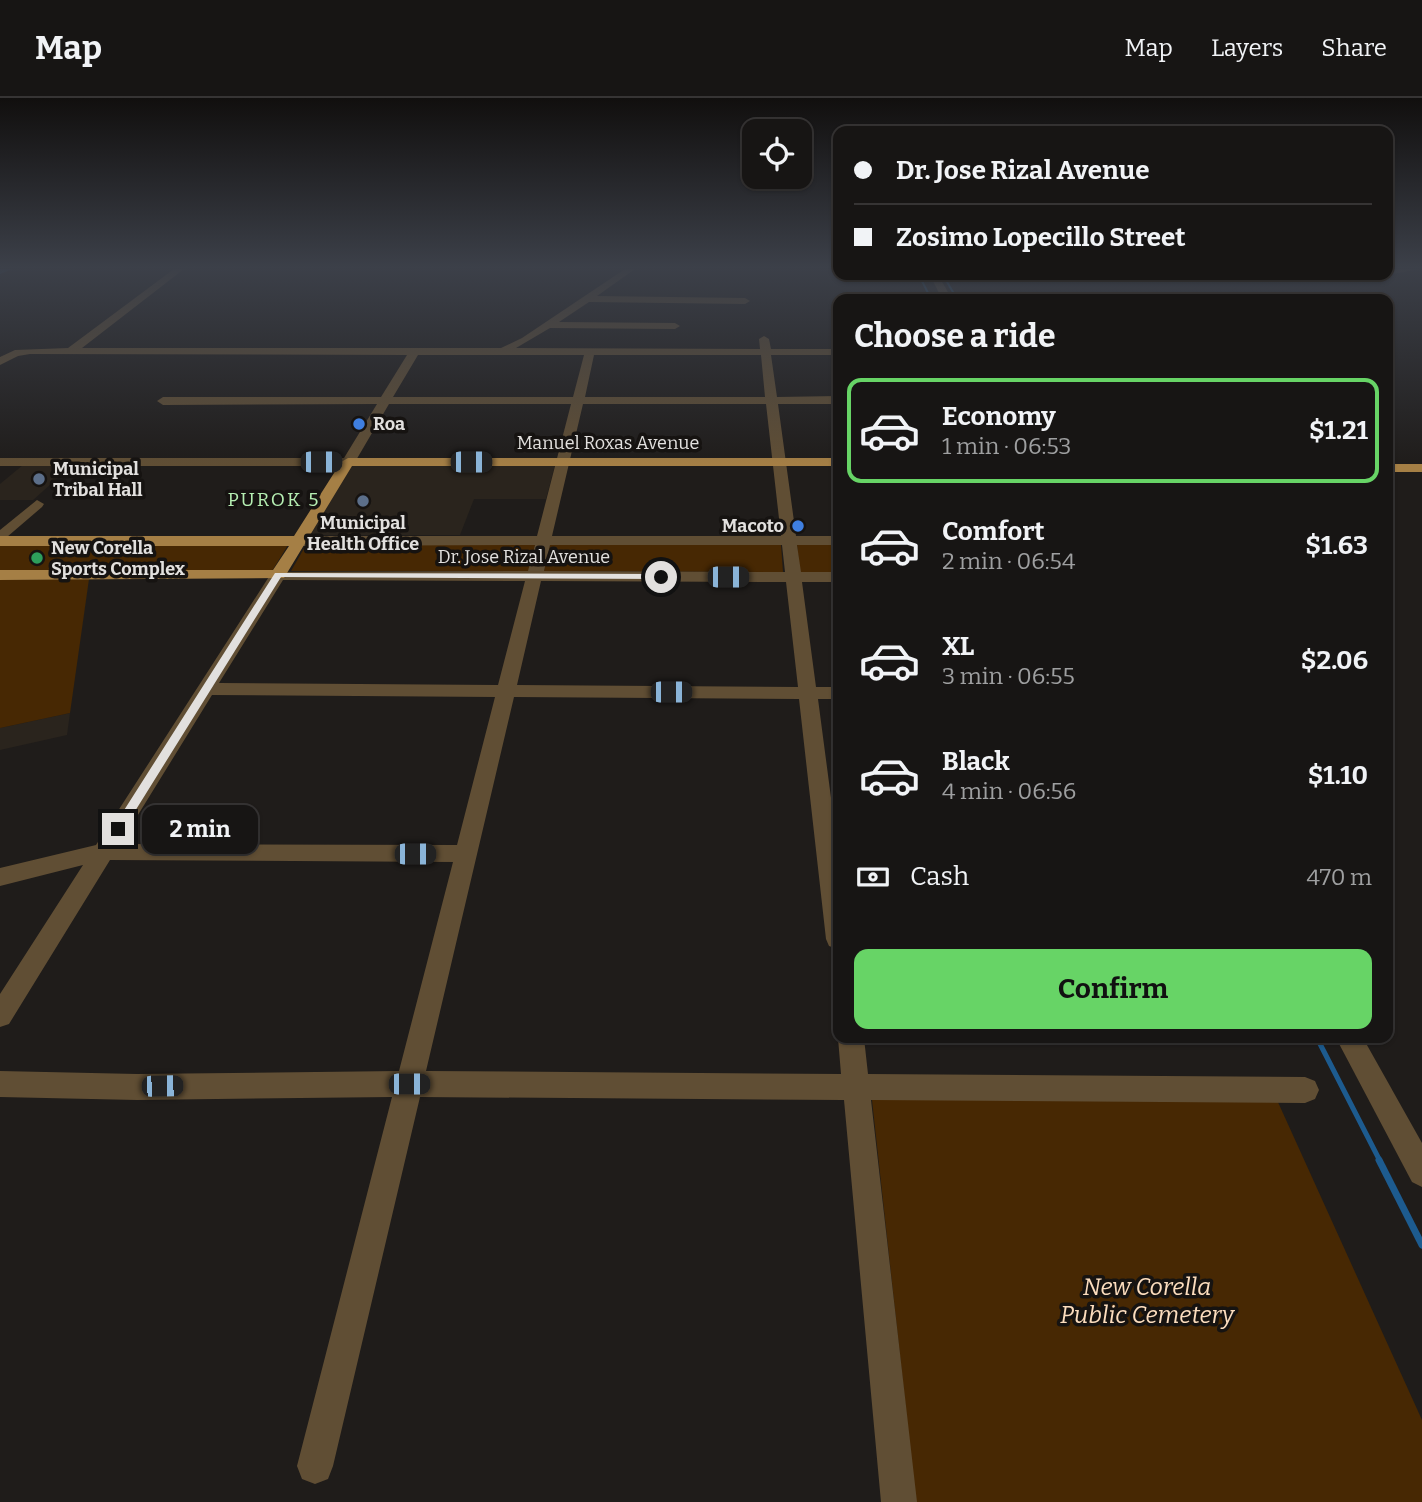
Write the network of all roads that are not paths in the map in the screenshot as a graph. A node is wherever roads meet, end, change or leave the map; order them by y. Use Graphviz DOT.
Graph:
graph roads {
  1 [pos="93,335"];
  2 [pos="534,335"];
  3 [pos="642,338"];
  4 [pos="681,338"];
  5 [pos="598,339"];
  6 [pos="777,339"];
  7 [pos="760,343"];
  8 [pos="71,351"];
  9 [pos="415,351"];
  10 [pos="501,351"];
  11 [pos="592,351"];
  12 [pos="833,351"];
  13 [pos="0,362"];
  14 [pos="386,399"];
  15 [pos="577,400"];
  16 [pos="770,400"];
  17 [pos="833,400"];
  18 [pos="163,401"];
  19 [pos="0,462"];
  20 [pos="348,462"];
  21 [pos="562,462"];
  22 [pos="778,462"];
  23 [pos="833,462"];
  24 [pos="1393,468"];
  25 [pos="1422,468"];
  26 [pos="37,504"];
  27 [pos="0,539"];
  28 [pos="544,540"];
  29 [pos="788,540"];
  30 [pos="833,540"];
  31 [pos="300,541"];
  32 [pos="0,575"];
  33 [pos="278,575"];
  34 [pos="536,577"];
  35 [pos="793,577"];
  36 [pos="833,577"];
  37 [pos="206,689"];
  38 [pos="508,691"];
  39 [pos="807,693"];
  40 [pos="833,693"];
  41 [pos="103,852"];
  42 [pos="467,854"];
  43 [pos="0,877"];
  44 [pos="833,899"];
  45 [pos="0,1016"];
  46 [pos="852,1043"];
  47 [pos="1352,1043"];
  48 [pos="0,1084"];
  49 [pos="409,1084"];
  50 [pos="857,1088"];
  51 [pos="1305,1090"];
  52 [pos="1422,1172"];
  53 [pos="315,1466"];
  54 [pos="899,1502"];
  1 -- 8 [label="street"];
  2 -- 10 [label="street"];
  3 -- 4 [label="street"];
  5 -- 11 [label="street"];
  6 -- 7 [label="street"];
  7 -- 11 [label="street"];
  7 -- 12 [label="street"];
  7 -- 16 [label="street"];
  8 -- 9 [label="street"];
  8 -- 13 [label="street"];
  9 -- 10 [label="street"];
  9 -- 14 [label="street"];
  10 -- 11 [label="street"];
  11 -- 15 [label="street"];
  14 -- 15 [label="street"];
  14 -- 18 [label="street"];
  14 -- 20 [label="street"];
  15 -- 16 [label="street"];
  15 -- 21 [label="street"];
  16 -- 17 [label="street"];
  16 -- 22 [label="street"];
  19 -- 20 [label="street, Manuel Roxas Avenue"];
  20 -- 21 [label="main road, Manuel Roxas Avenue"];
  20 -- 31 [label="main road"];
  21 -- 22 [label="main road, Manuel Roxas Avenue"];
  21 -- 28 [label="street"];
  22 -- 23 [label="main road, Manuel Roxas Avenue"];
  22 -- 29 [label="street"];
  24 -- 25 [label="main road"];
  26 -- 27 [label="street"];
  27 -- 31 [label="main road, Dr. Jose Rizal Avenue"];
  28 -- 29 [label="street, Dr. Jose Rizal Avenue"];
  28 -- 31 [label="street, Dr. Jose Rizal Avenue"];
  28 -- 34 [label="street"];
  29 -- 30 [label="street, Dr. Jose Rizal Avenue"];
  29 -- 35 [label="street"];
  31 -- 33 [label="main road"];
  32 -- 33 [label="main road, Dr. Jose Rizal Avenue"];
  33 -- 34 [label="street, Dr. Jose Rizal Avenue"];
  33 -- 37 [label="street"];
  34 -- 35 [label="street, Dr. Jose Rizal Avenue"];
  34 -- 38 [label="street"];
  35 -- 36 [label="street, Dr. Jose Rizal Avenue"];
  35 -- 39 [label="street"];
  37 -- 38 [label="street"];
  37 -- 41 [label="street"];
  38 -- 39 [label="street"];
  38 -- 42 [label="street"];
  39 -- 40 [label="street"];
  39 -- 44 [label="street"];
  41 -- 42 [label="street"];
  41 -- 43 [label="street"];
  41 -- 45 [label="street"];
  42 -- 49 [label="street"];
  46 -- 50 [label="street"];
  47 -- 52 [label="street"];
  48 -- 49 [label="street"];
  49 -- 50 [label="street"];
  49 -- 53 [label="street"];
  50 -- 51 [label="street"];
  50 -- 54 [label="street"];
}
